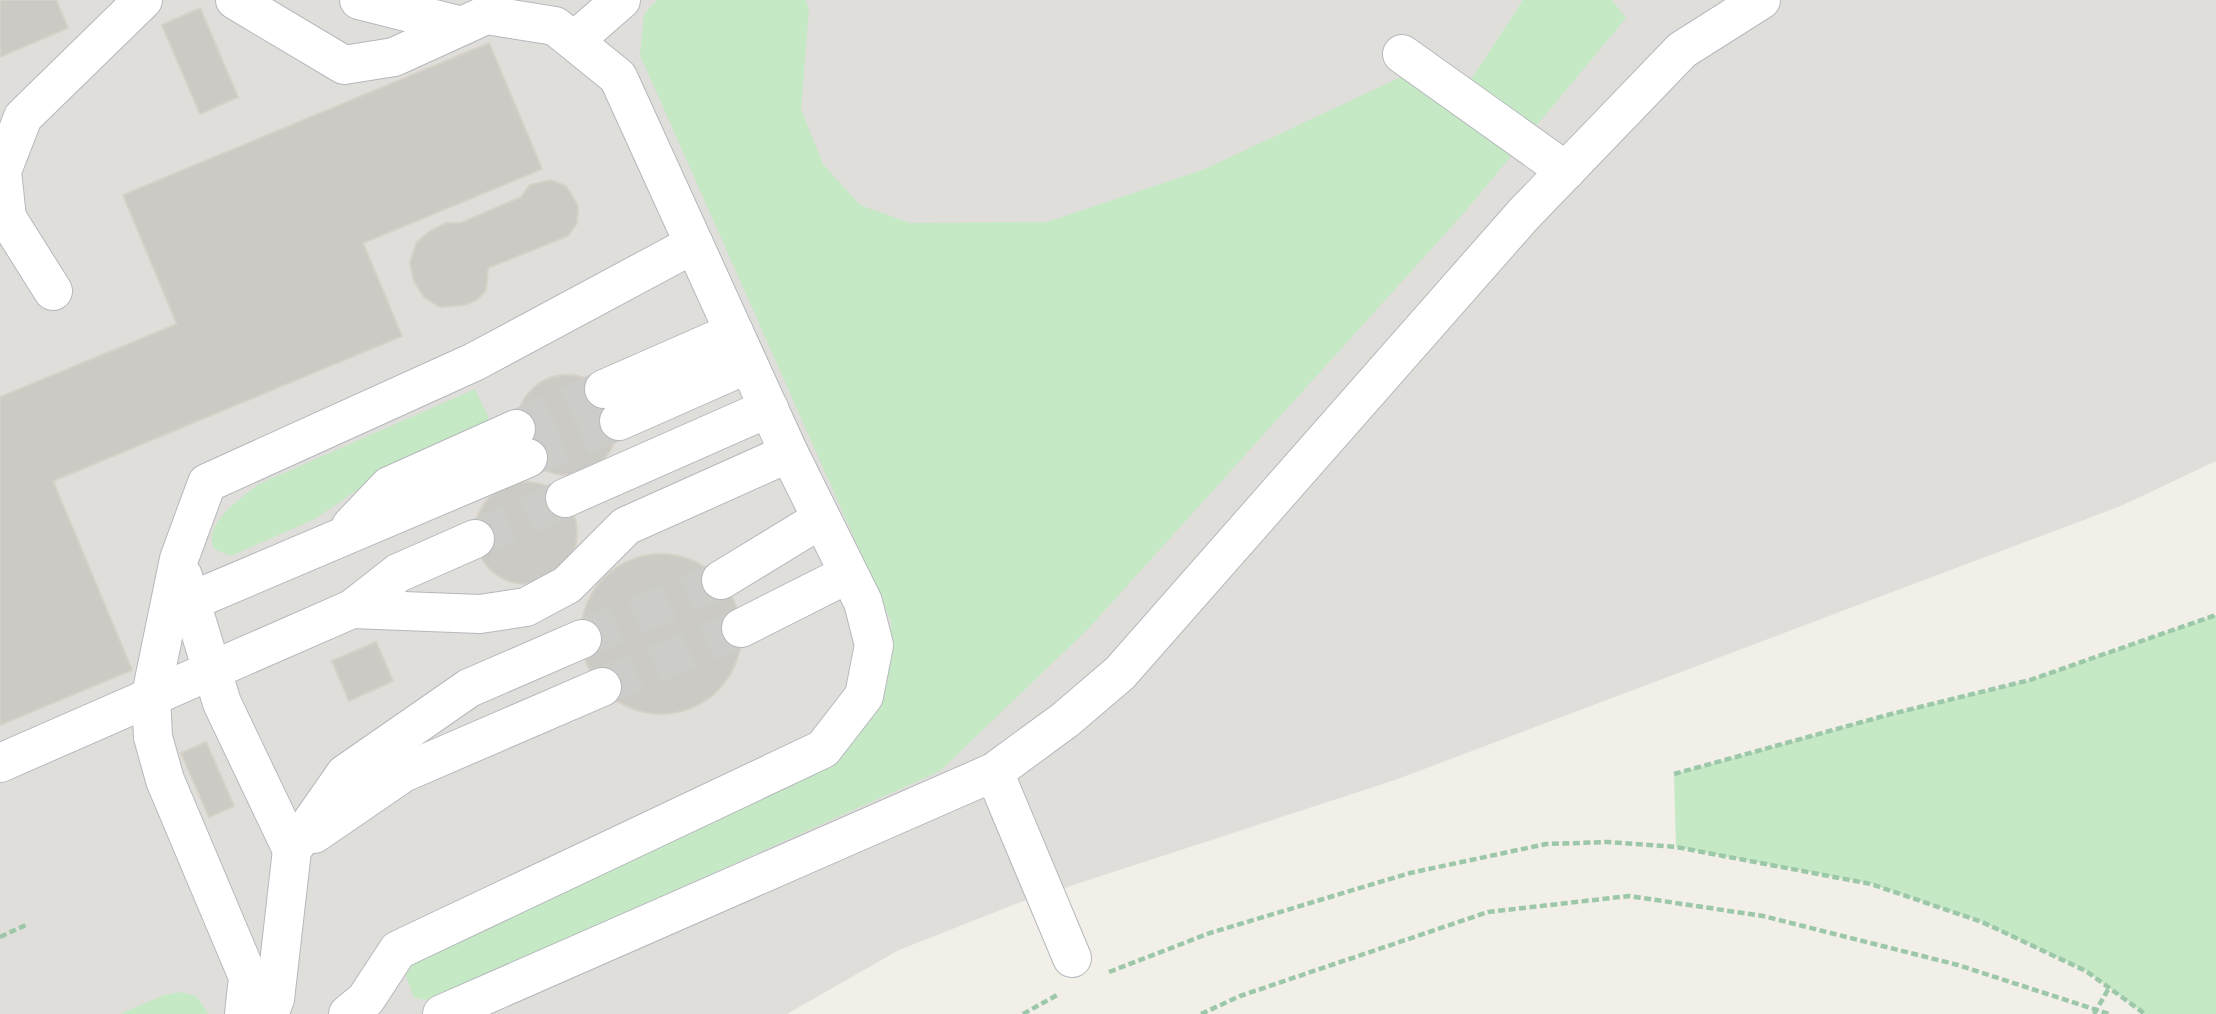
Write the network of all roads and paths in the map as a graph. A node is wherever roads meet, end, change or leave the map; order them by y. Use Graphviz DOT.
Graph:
graph roads {
  1 [pos="143,0"];
  2 [pos="235,0"];
  3 [pos="359,0"];
  4 [pos="621,0"];
  5 [pos="1761,0"];
  6 [pos="462,26"];
  7 [pos="574,41"];
  8 [pos="1402,54"];
  9 [pos="11,122"];
  10 [pos="1566,171"];
  11 [pos="694,244"];
  12 [pos="53,291"];
  13 [pos="741,348"];
  14 [pos="611,405"];
  15 [pos="769,408"];
  16 [pos="522,444"];
  17 [pos="789,453"];
  18 [pos="565,498"];
  19 [pos="821,519"];
  20 [pos="475,539"];
  21 [pos="179,559"];
  22 [pos="848,574"];
  23 [pos="721,580"];
  24 [pos="189,602"];
  25 [pos="352,609"];
  26 [pos="2216,615"];
  27 [pos="741,628"];
  28 [pos="582,639"];
  29 [pos="210,669"];
  30 [pos="602,687"];
  31 [pos="151,695"];
  32 [pos="0,763"];
  33 [pos="994,772"];
  34 [pos="1674,774"];
  35 [pos="292,850"];
  36 [pos="28,924"];
  37 [pos="0,937"];
  38 [pos="1108,972"];
  39 [pos="1071,973"];
  40 [pos="2109,988"];
  41 [pos="2096,1012"];
  42 [pos="244,1014"];
  43 [pos="269,1014"];
  44 [pos="348,1014"];
  45 [pos="442,1014"];
  46 [pos="1023,1014"];
  47 [pos="1200,1014"];
  48 [pos="2109,1014"];
  49 [pos="2144,1014"];
  1 -- 9 [label="lane"];
  2 -- 6 [label="lane"];
  3 -- 6 [label="lane"];
  4 -- 7 [label="lane"];
  5 -- 10 [label="lane"];
  6 -- 7 [label="lane"];
  7 -- 11 [label="lane"];
  8 -- 10 [label="lane"];
  9 -- 12 [label="lane"];
  10 -- 33 [label="lane"];
  11 -- 13 [label="lane"];
  11 -- 21 [label="lane"];
  13 -- 14 [label="lane"];
  13 -- 15 [label="lane"];
  15 -- 17 [label="lane"];
  15 -- 18 [label="lane"];
  16 -- 24 [label="lane"];
  17 -- 19 [label="lane"];
  17 -- 25 [label="lane"];
  19 -- 22 [label="lane"];
  19 -- 23 [label="lane"];
  20 -- 25 [label="lane"];
  21 -- 24 [label="lane"];
  21 -- 31 [label="lane"];
  22 -- 27 [label="lane"];
  22 -- 44 [label="lane"];
  24 -- 29 [label="lane"];
  25 -- 29 [label="lane"];
  26 -- 34 [label="path"];
  28 -- 35 [label="lane"];
  29 -- 31 [label="lane"];
  29 -- 35 [label="lane"];
  30 -- 35 [label="lane"];
  31 -- 32 [label="lane"];
  31 -- 42 [label="lane"];
  33 -- 39 [label="lane"];
  33 -- 45 [label="lane"];
  35 -- 43 [label="lane"];
  36 -- 37 [label="path"];
  38 -- 40 [label="path"];
  39 -- 46 [label="path"];
  40 -- 41 [label="path"];
  40 -- 49 [label="path"];
  41 -- 47 [label="path"];
  41 -- 48 [label="path"];
}
